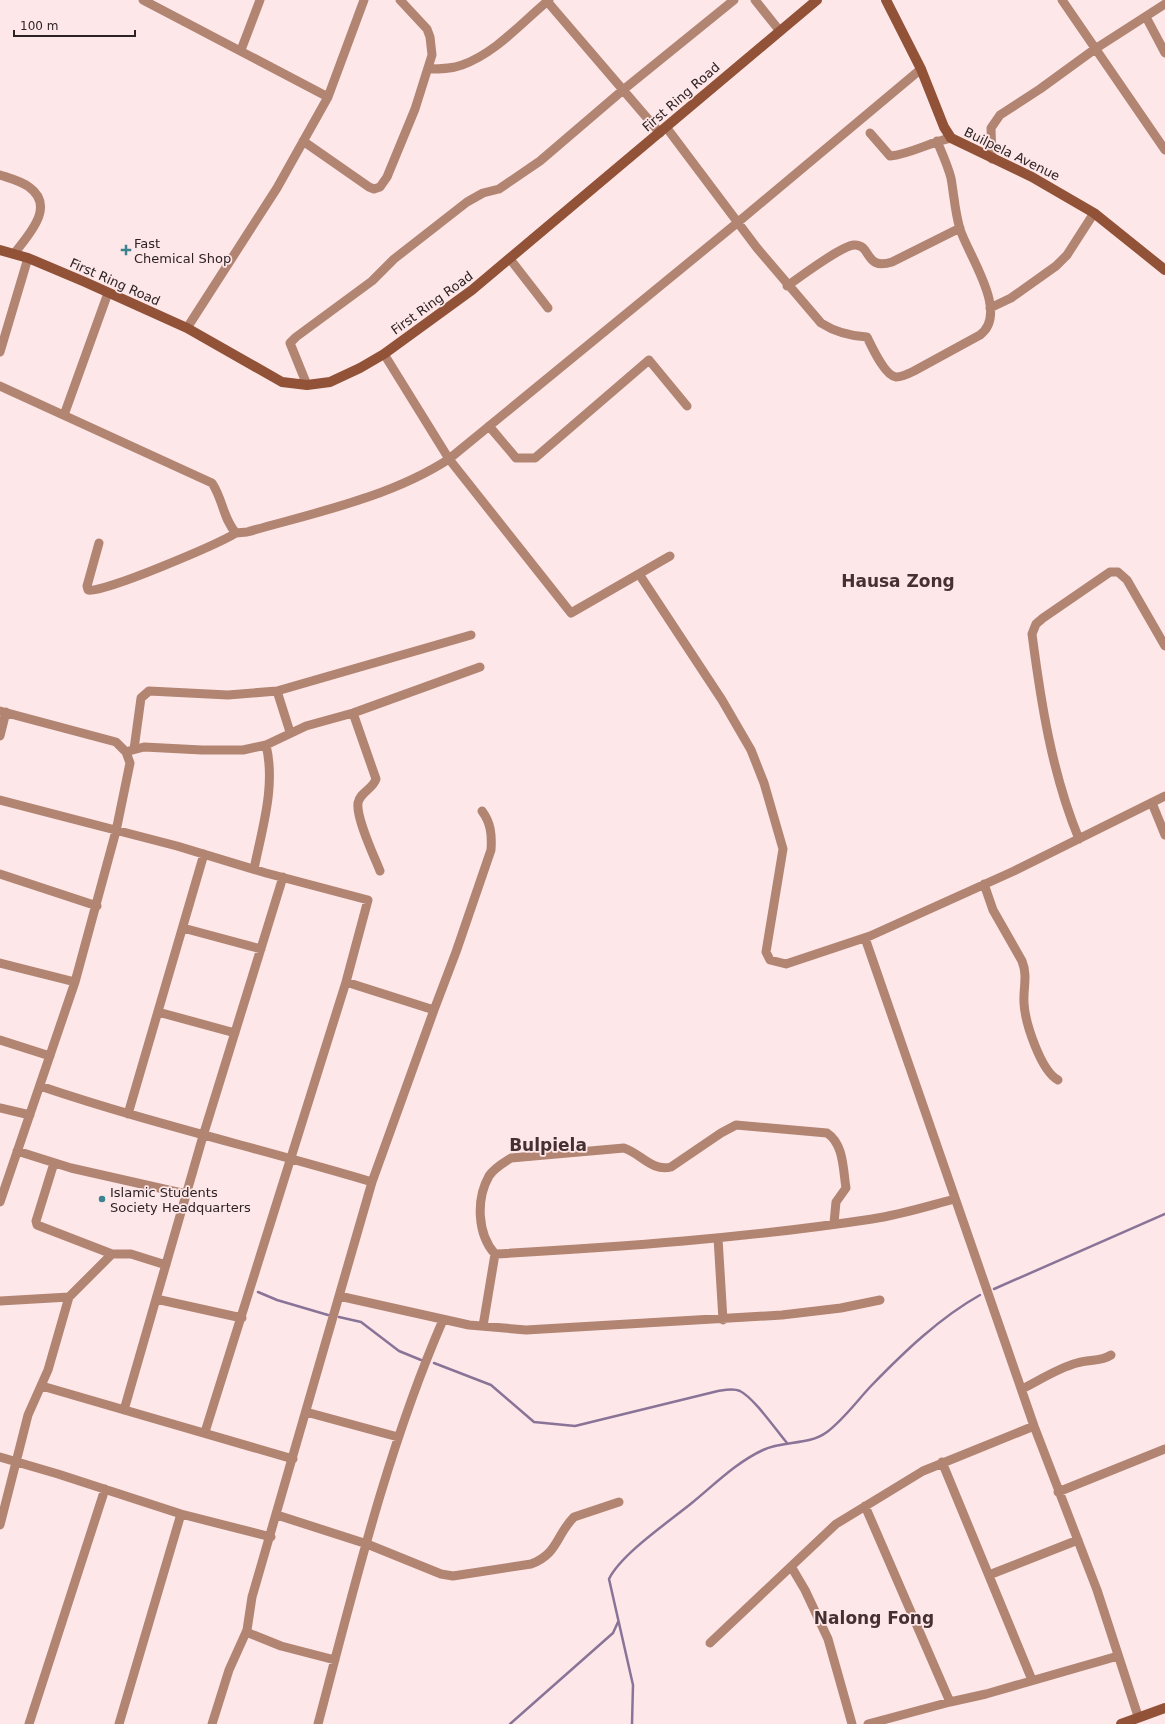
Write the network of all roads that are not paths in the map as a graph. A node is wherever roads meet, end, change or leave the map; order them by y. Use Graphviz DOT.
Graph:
graph roads {
  1 [pos="143,0"];
  2 [pos="260,0"];
  3 [pos="364,0"];
  4 [pos="400,0"];
  5 [pos="547,0"];
  6 [pos="734,0"];
  7 [pos="755,0"];
  8 [pos="817,0"];
  9 [pos="886,0"];
  10 [pos="1062,0"];
  11 [pos="1165,4"];
  12 [pos="1146,17"];
  13 [pos="779,30"];
  14 [pos="1095,49"];
  15 [pos="241,50"];
  16 [pos="1165,53"];
  17 [pos="428,69"];
  18 [pos="921,69"];
  19 [pos="623,90"];
  20 [pos="328,97"];
  21 [pos="663,130"];
  22 [pos="870,133"];
  23 [pos="951,138"];
  24 [pos="303,141"];
  25 [pos="937,141"];
  26 [pos="1165,150"];
  27 [pos="992,159"];
  28 [pos="0,175"];
  29 [pos="1094,213"];
  30 [pos="737,223"];
  31 [pos="960,228"];
  32 [pos="0,250"];
  33 [pos="14,254"];
  34 [pos="28,258"];
  35 [pos="510,259"];
  36 [pos="1165,270"];
  37 [pos="787,286"];
  38 [pos="108,293"];
  39 [pos="548,308"];
  40 [pos="990,308"];
  41 [pos="187,328"];
  42 [pos="0,352"];
  43 [pos="384,354"];
  44 [pos="307,385"];
  45 [pos="0,386"];
  46 [pos="687,406"];
  47 [pos="64,415"];
  48 [pos="489,426"];
  49 [pos="449,459"];
  50 [pos="236,533"];
  51 [pos="99,543"];
  52 [pos="670,556"];
  53 [pos="639,574"];
  54 [pos="472,635"];
  55 [pos="1165,646"];
  56 [pos="480,667"];
  57 [pos="278,690"];
  58 [pos="3,711"];
  59 [pos="353,713"];
  60 [pos="290,732"];
  61 [pos="0,736"];
  62 [pos="266,745"];
  63 [pos="130,750"];
  64 [pos="1165,796"];
  65 [pos="0,800"];
  66 [pos="1152,803"];
  67 [pos="482,811"];
  68 [pos="116,831"];
  69 [pos="1165,834"];
  70 [pos="1079,839"];
  71 [pos="204,854"];
  72 [pos="254,869"];
  73 [pos="380,871"];
  74 [pos="0,874"];
  75 [pos="283,878"];
  76 [pos="984,884"];
  77 [pos="97,906"];
  78 [pos="182,928"];
  79 [pos="865,938"];
  80 [pos="261,949"];
  81 [pos="0,963"];
  82 [pos="75,982"];
  83 [pos="346,982"];
  84 [pos="434,1010"];
  85 [pos="158,1012"];
  86 [pos="235,1033"];
  87 [pos="0,1040"];
  88 [pos="50,1056"];
  89 [pos="1058,1080"];
  90 [pos="40,1086"];
  91 [pos="0,1108"];
  92 [pos="128,1114"];
  93 [pos="30,1115"];
  94 [pos="203,1136"];
  95 [pos="17,1151"];
  96 [pos="291,1158"];
  97 [pos="54,1163"];
  98 [pos="372,1182"];
  99 [pos="186,1194"];
  100 [pos="955,1199"];
  101 [pos="0,1202"];
  102 [pos="834,1223"];
  103 [pos="718,1238"];
  104 [pos="112,1254"];
  105 [pos="495,1254"];
  106 [pos="166,1265"];
  107 [pos="339,1296"];
  108 [pos="69,1297"];
  109 [pos="156,1299"];
  110 [pos="880,1300"];
  111 [pos="0,1301"];
  112 [pos="242,1318"];
  113 [pos="443,1320"];
  114 [pos="722,1320"];
  115 [pos="483,1326"];
  116 [pos="1111,1355"];
  117 [pos="42,1386"];
  118 [pos="1022,1389"];
  119 [pos="124,1410"];
  120 [pos="306,1412"];
  121 [pos="1034,1426"];
  122 [pos="205,1432"];
  123 [pos="398,1437"];
  124 [pos="1165,1449"];
  125 [pos="0,1457"];
  126 [pos="292,1459"];
  127 [pos="16,1462"];
  128 [pos="942,1462"];
  129 [pos="105,1489"];
  130 [pos="1058,1492"];
  131 [pos="619,1502"];
  132 [pos="865,1506"];
  133 [pos="181,1514"];
  134 [pos="277,1515"];
  135 [pos="0,1525"];
  136 [pos="271,1537"];
  137 [pos="1078,1540"];
  138 [pos="367,1544"];
  139 [pos="792,1568"];
  140 [pos="989,1575"];
  141 [pos="246,1632"];
  142 [pos="710,1643"];
  143 [pos="1118,1656"];
  144 [pos="335,1660"];
  145 [pos="1032,1680"];
  146 [pos="950,1702"];
  147 [pos="1165,1708"];
  148 [pos="1138,1716"];
  149 [pos="29,1724"];
  150 [pos="120,1724"];
  151 [pos="212,1724"];
  152 [pos="318,1724"];
  153 [pos="852,1724"];
  154 [pos="868,1724"];
  155 [pos="1121,1724"];
  1 -- 15 [label="street"];
  2 -- 15 [label="street"];
  3 -- 20 [label="street"];
  4 -- 17 [label="street"];
  5 -- 17 [label="street"];
  5 -- 19 [label="street"];
  6 -- 19 [label="street"];
  7 -- 13 [label="street"];
  8 -- 13 [label="street, First Ring Road"];
  9 -- 18 [label="street, Builpela Avenue"];
  10 -- 14 [label="street"];
  11 -- 12 [label="street"];
  12 -- 14 [label="street"];
  12 -- 16 [label="street"];
  13 -- 21 [label="street, First Ring Road"];
  14 -- 26 [label="street"];
  14 -- 27 [label="street"];
  15 -- 20 [label="street"];
  17 -- 24 [label="street"];
  18 -- 23 [label="street, Builpela Avenue"];
  18 -- 30 [label="street"];
  19 -- 21 [label="street"];
  19 -- 44 [label="street"];
  20 -- 24 [label="street"];
  21 -- 30 [label="street"];
  21 -- 35 [label="street, First Ring Road"];
  22 -- 25 [label="street"];
  23 -- 25 [label="street"];
  23 -- 27 [label="street, Builpela Avenue"];
  24 -- 41 [label="street"];
  25 -- 31 [label="street"];
  27 -- 29 [label="street, Builpela Avenue"];
  28 -- 33 [label="street"];
  29 -- 36 [label="street, Builpela Avenue"];
  29 -- 40 [label="street"];
  30 -- 37 [label="street"];
  30 -- 48 [label="street"];
  31 -- 37 [label="street"];
  31 -- 40 [label="street"];
  32 -- 33 [label="street, First Ring Road"];
  33 -- 34 [label="street, First Ring Road"];
  34 -- 38 [label="street, First Ring Road"];
  34 -- 42 [label="street"];
  35 -- 39 [label="street"];
  35 -- 43 [label="street, First Ring Road"];
  37 -- 40 [label="street"];
  38 -- 41 [label="street, First Ring Road"];
  38 -- 47 [label="street"];
  41 -- 44 [label="street, First Ring Road"];
  43 -- 44 [label="street, First Ring Road"];
  43 -- 49 [label="street"];
  45 -- 47 [label="street"];
  46 -- 48 [label="street"];
  47 -- 50 [label="street"];
  48 -- 49 [label="street"];
  49 -- 50 [label="street"];
  49 -- 53 [label="street"];
  50 -- 51 [label="street"];
  52 -- 53 [label="street"];
  53 -- 79 [label="street"];
  54 -- 57 [label="street"];
  55 -- 70 [label="street"];
  56 -- 59 [label="street"];
  57 -- 60 [label="street"];
  57 -- 63 [label="street"];
  58 -- 61 [label="street"];
  58 -- 63 [label="street"];
  59 -- 60 [label="street"];
  59 -- 73 [label="street"];
  60 -- 62 [label="street"];
  62 -- 63 [label="street"];
  62 -- 72 [label="street"];
  63 -- 68 [label="street"];
  64 -- 66 [label="street"];
  65 -- 68 [label="street"];
  66 -- 69 [label="street"];
  66 -- 70 [label="street"];
  67 -- 84 [label="street"];
  68 -- 71 [label="street"];
  68 -- 77 [label="street"];
  70 -- 76 [label="street"];
  71 -- 72 [label="street"];
  71 -- 78 [label="street"];
  72 -- 75 [label="street"];
  74 -- 77 [label="street"];
  75 -- 80 [label="street"];
  75 -- 83 [label="street"];
  76 -- 79 [label="street"];
  76 -- 89 [label="street"];
  77 -- 82 [label="street"];
  78 -- 80 [label="street"];
  78 -- 85 [label="street"];
  79 -- 100 [label="street"];
  80 -- 86 [label="street"];
  81 -- 82 [label="street"];
  82 -- 88 [label="street"];
  83 -- 84 [label="street"];
  83 -- 96 [label="street"];
  84 -- 98 [label="street"];
  85 -- 86 [label="street"];
  85 -- 92 [label="street"];
  86 -- 94 [label="street"];
  87 -- 88 [label="street"];
  88 -- 90 [label="street"];
  90 -- 92 [label="street"];
  90 -- 93 [label="street"];
  91 -- 93 [label="street"];
  92 -- 94 [label="street"];
  93 -- 95 [label="street"];
  94 -- 96 [label="street"];
  94 -- 99 [label="street"];
  95 -- 97 [label="street"];
  95 -- 101 [label="street"];
  96 -- 98 [label="street"];
  96 -- 112 [label="street"];
  97 -- 99 [label="street"];
  97 -- 104 [label="street"];
  98 -- 107 [label="street"];
  99 -- 106 [label="street"];
  100 -- 102 [label="street"];
  100 -- 118 [label="street"];
  102 -- 103 [label="street"];
  102 -- 105 [label="street"];
  103 -- 105 [label="street"];
  103 -- 114 [label="street"];
  104 -- 106 [label="street"];
  104 -- 108 [label="street"];
  105 -- 115 [label="street"];
  106 -- 109 [label="street"];
  107 -- 113 [label="street"];
  107 -- 120 [label="street"];
  108 -- 111 [label="street"];
  108 -- 117 [label="street"];
  109 -- 112 [label="street"];
  109 -- 119 [label="street"];
  110 -- 114 [label="street"];
  112 -- 122 [label="street"];
  113 -- 115 [label="street"];
  113 -- 123 [label="street"];
  114 -- 115 [label="street"];
  116 -- 118 [label="street"];
  117 -- 119 [label="street"];
  117 -- 127 [label="street"];
  118 -- 121 [label="street"];
  119 -- 122 [label="street"];
  120 -- 123 [label="street"];
  120 -- 126 [label="street"];
  121 -- 128 [label="street"];
  121 -- 130 [label="street"];
  122 -- 126 [label="street"];
  123 -- 138 [label="street"];
  124 -- 130 [label="street"];
  125 -- 127 [label="street"];
  126 -- 134 [label="street"];
  127 -- 129 [label="street"];
  127 -- 135 [label="street"];
  128 -- 132 [label="street"];
  128 -- 140 [label="street"];
  129 -- 133 [label="street"];
  129 -- 149 [label="street"];
  130 -- 137 [label="street"];
  131 -- 138 [label="street"];
  132 -- 139 [label="street"];
  132 -- 146 [label="street"];
  133 -- 136 [label="street"];
  133 -- 150 [label="street"];
  134 -- 136 [label="street"];
  134 -- 138 [label="street"];
  136 -- 141 [label="street"];
  137 -- 140 [label="street"];
  137 -- 143 [label="street"];
  138 -- 144 [label="street"];
  139 -- 142 [label="street"];
  139 -- 153 [label="street"];
  140 -- 145 [label="street"];
  141 -- 144 [label="street"];
  141 -- 151 [label="street"];
  143 -- 145 [label="street"];
  143 -- 148 [label="street"];
  144 -- 152 [label="street"];
  145 -- 146 [label="street"];
  146 -- 154 [label="street"];
  147 -- 148 [label="street"];
  148 -- 155 [label="street"];
}
